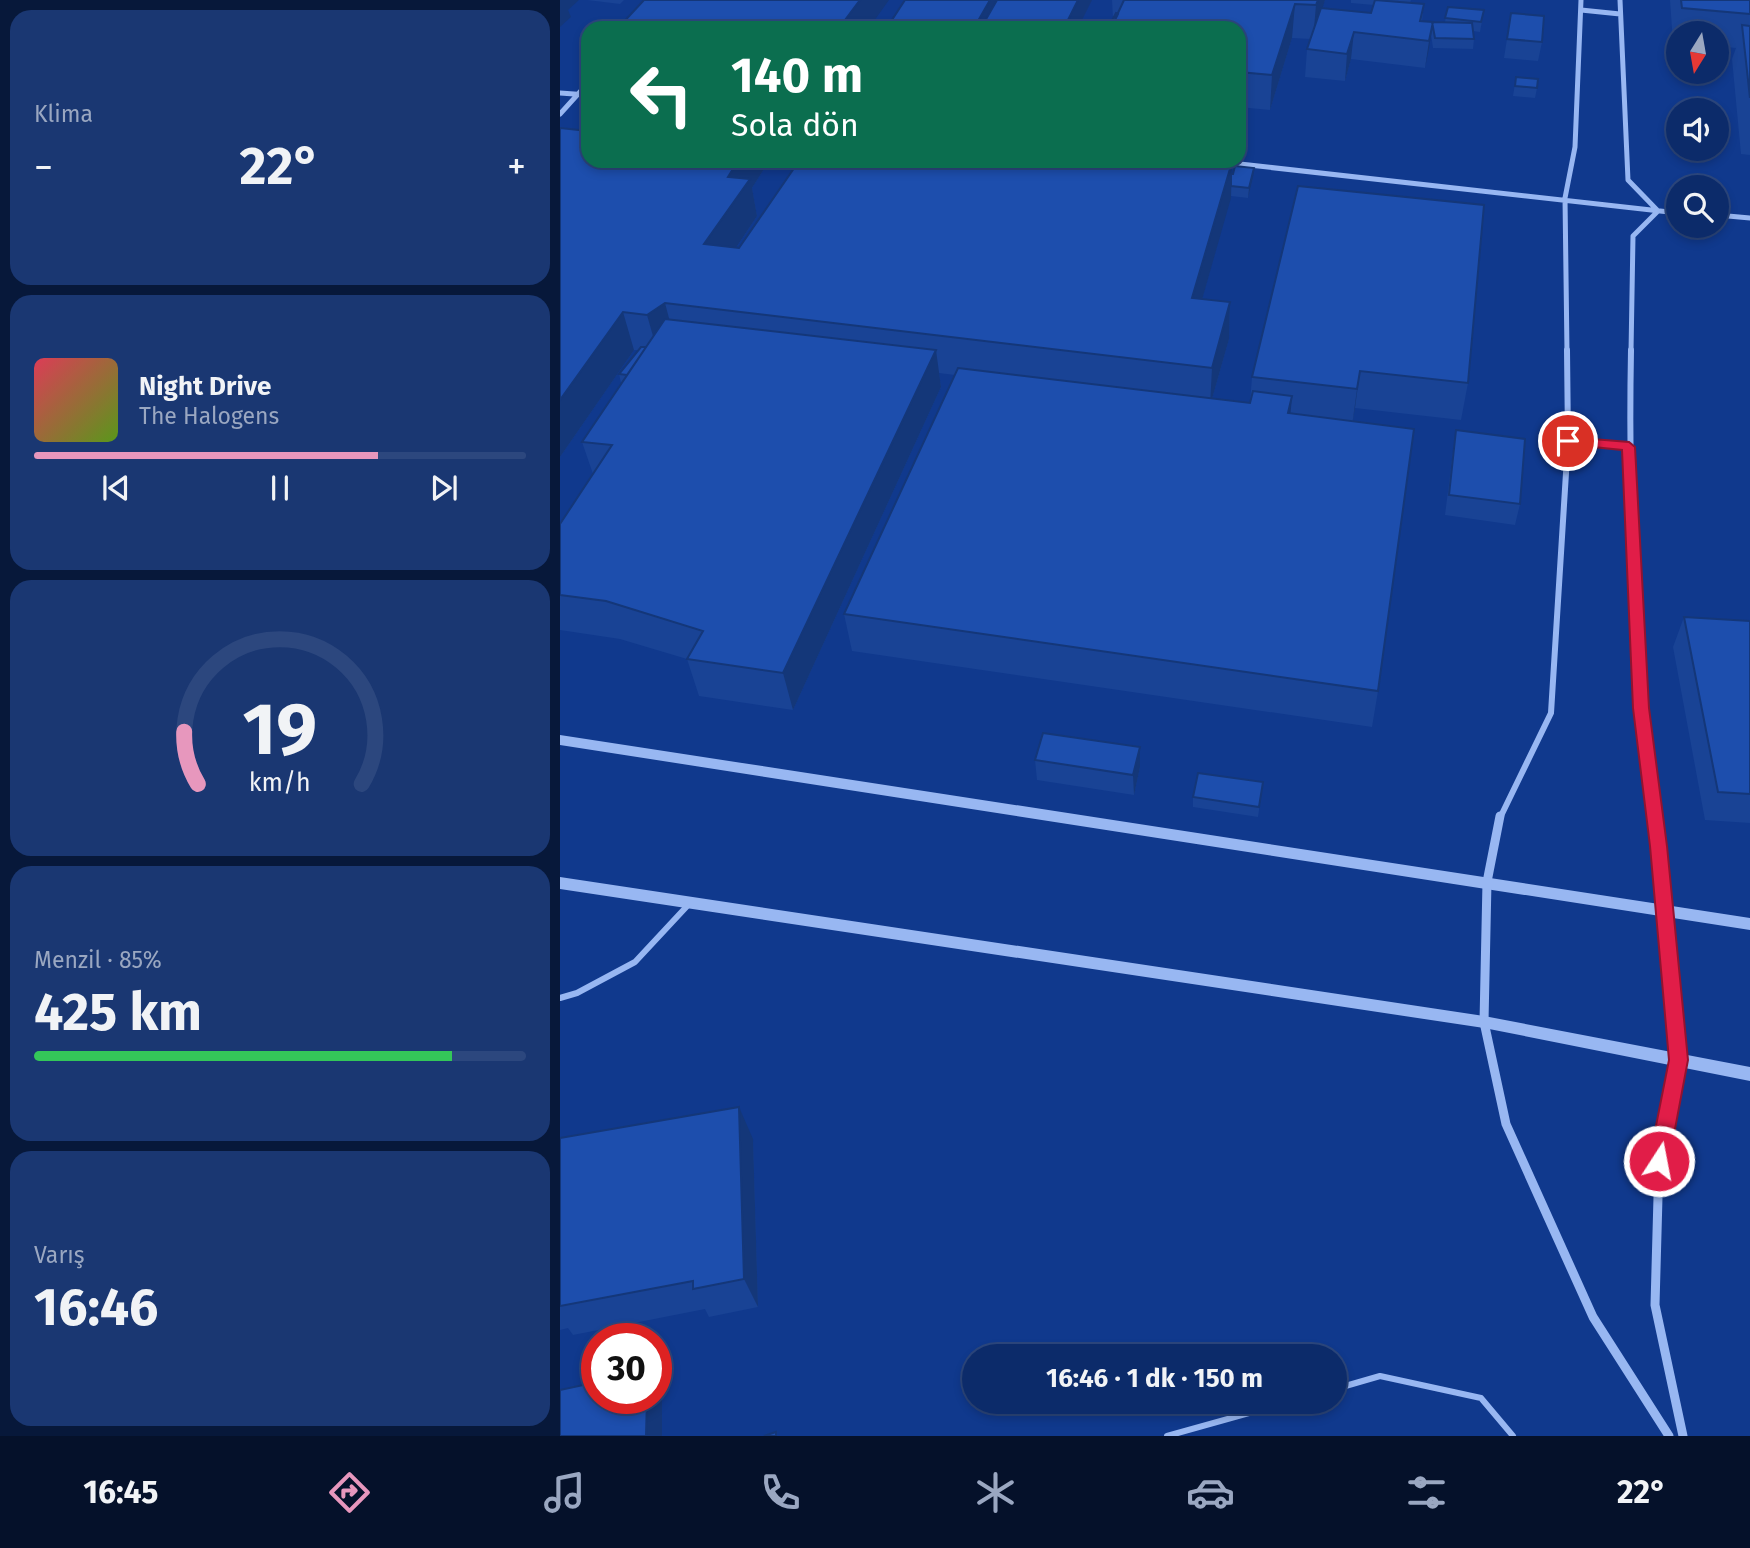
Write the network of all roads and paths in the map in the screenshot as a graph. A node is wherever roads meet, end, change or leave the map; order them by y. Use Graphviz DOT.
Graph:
graph roads {
  1 [pos="1581,0"];
  2 [pos="1620,0"];
  3 [pos="1581,10"];
  4 [pos="1620,14"];
  5 [pos="581,90"];
  6 [pos="560,93"];
  7 [pos="577,94"];
  8 [pos="581,94"];
  9 [pos="560,114"];
  10 [pos="1246,164"];
  11 [pos="1565,198"];
  12 [pos="1658,211"];
  13 [pos="1666,212"];
  14 [pos="1729,216"];
  15 [pos="1750,218"];
  16 [pos="1568,441"];
  17 [pos="1629,447"];
  18 [pos="560,740"];
  19 [pos="1487,882"];
  20 [pos="560,883"];
  21 [pos="689,904"];
  22 [pos="1664,911"];
  23 [pos="1750,924"];
  24 [pos="560,998"];
  25 [pos="1484,1022"];
  26 [pos="1678,1060"];
  27 [pos="1750,1074"];
  28 [pos="1347,1386"];
  29 [pos="1246,1414"];
  30 [pos="1167,1436"];
  31 [pos="1513,1436"];
  32 [pos="1669,1436"];
  33 [pos="1683,1436"];
  1 -- 3 [label="street"];
  2 -- 4 [label="street"];
  3 -- 4 [label="street"];
  3 -- 11 [label="street"];
  4 -- 12 [label="street"];
  5 -- 7 [label="street"];
  6 -- 7 [label="street"];
  7 -- 8 [label="street"];
  7 -- 9 [label="street"];
  10 -- 11 [label="street"];
  11 -- 12 [label="street"];
  11 -- 16 [label="street"];
  12 -- 13 [label="street"];
  12 -- 17 [label="street"];
  14 -- 15 [label="street"];
  16 -- 17 [label="street"];
  16 -- 19 [label="street"];
  17 -- 22 [label="street"];
  18 -- 19 [label="street"];
  19 -- 22 [label="street"];
  19 -- 25 [label="street"];
  20 -- 21 [label="street"];
  21 -- 24 [label="lane"];
  21 -- 25 [label="street"];
  22 -- 23 [label="street"];
  22 -- 26 [label="street"];
  25 -- 26 [label="street"];
  25 -- 32 [label="street"];
  26 -- 27 [label="street"];
  26 -- 33 [label="street"];
  28 -- 31 [label="lane"];
  29 -- 30 [label="lane"];
}
